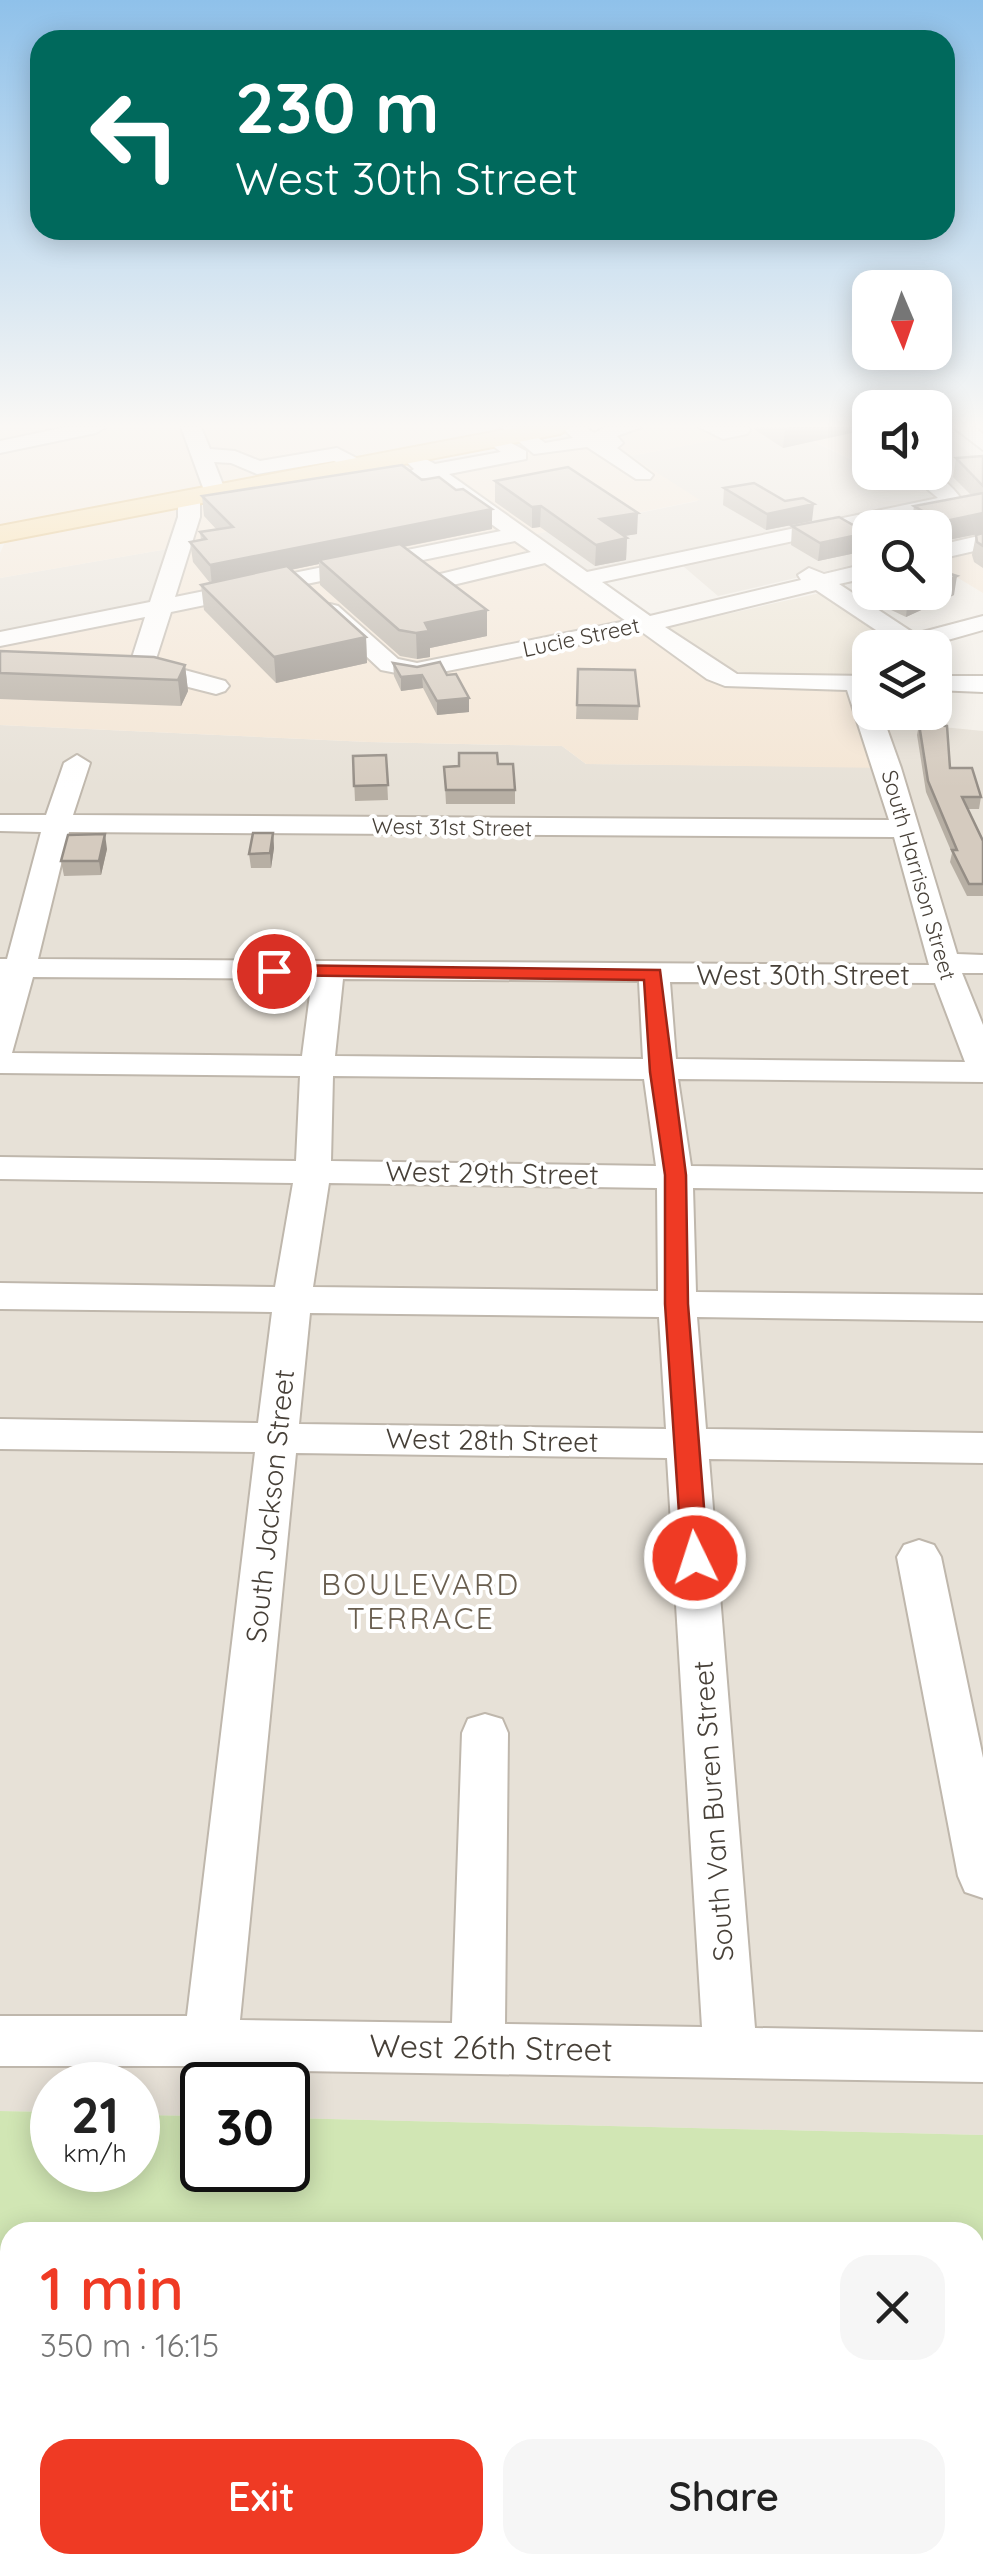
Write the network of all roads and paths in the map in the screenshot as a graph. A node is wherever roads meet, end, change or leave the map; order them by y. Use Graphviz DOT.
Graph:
graph roads {
  1 [pos="186,547"];
  2 [pos="455,547"];
  3 [pos="537,547"];
  4 [pos="734,547"];
  5 [pos="766,547"];
  6 [pos="548,555"];
  7 [pos="406,557"];
  8 [pos="852,574"];
  9 [pos="295,580"];
  10 [pos="582,580"];
  11 [pos="436,582"];
  12 [pos="821,582"];
  13 [pos="466,606"];
  14 [pos="158,608"];
  15 [pos="983,623"];
  16 [pos="642,625"];
  17 [pos="889,630"];
  18 [pos="0,639"];
  19 [pos="952,643"];
  20 [pos="983,647"];
  21 [pos="952,653"];
  22 [pos="952,671"];
  23 [pos="852,683"];
  24 [pos="977,684"];
  25 [pos="216,686"];
  26 [pos="875,730"];
  27 [pos="77,764"];
  28 [pos="0,823"];
  29 [pos="57,823"];
  30 [pos="905,830"];
  31 [pos="983,964"];
  32 [pos="10,968"];
  33 [pos="945,968"];
  34 [pos="328,971"];
  35 [pos="654,974"];
  36 [pos="0,1048"];
  37 [pos="0,1063"];
  38 [pos="317,1068"];
  39 [pos="983,1069"];
  40 [pos="660,1072"];
  41 [pos="0,1168"];
  42 [pos="313,1171"];
  43 [pos="675,1175"];
  44 [pos="983,1181"];
  45 [pos="0,1296"];
  46 [pos="292,1300"];
  47 [pos="677,1304"];
  48 [pos="983,1308"];
  49 [pos="0,1434"];
  50 [pos="277,1436"];
  51 [pos="687,1444"];
  52 [pos="983,1448"];
  53 [pos="919,1557"];
  54 [pos="485,1733"];
  55 [pos="983,1876"];
  56 [pos="0,2041"];
  57 [pos="212,2042"];
  58 [pos="478,2048"];
  59 [pos="730,2051"];
  60 [pos="983,2057"];
  1 -- 14 [label="street"];
  2 -- 7 [label="street"];
  3 -- 6 [label="street"];
  4 -- 10 [label="street"];
  5 -- 12 [label="street"];
  6 -- 10 [label="street"];
  6 -- 11 [label="street"];
  7 -- 9 [label="street"];
  7 -- 11 [label="street"];
  8 -- 12 [label="street, Lucie Street"];
  9 -- 14 [label="street"];
  9 -- 16 [label="street, Lucie Street"];
  10 -- 16 [label="street"];
  11 -- 13 [label="street"];
  12 -- 16 [label="street, Lucie Street"];
  12 -- 17 [label="street"];
  14 -- 18 [label="street"];
  14 -- 25 [label="street"];
  15 -- 19 [label="street"];
  16 -- 23 [label="street"];
  20 -- 21 [label="street"];
  22 -- 24 [label="street"];
  26 -- 30 [label="street, South Harrison Street"];
  27 -- 29 [label="street"];
  28 -- 29 [label="street, West 31st Street"];
  29 -- 30 [label="street, West 31st Street"];
  29 -- 32 [label="street"];
  30 -- 33 [label="street, South Harrison Street"];
  31 -- 33 [label="street, West 30th Street"];
  32 -- 34 [label="street, West 30th Street"];
  32 -- 36 [label="street"];
  33 -- 35 [label="street, West 30th Street"];
  33 -- 39 [label="street, South Harrison Street"];
  34 -- 35 [label="street, West 30th Street"];
  34 -- 38 [label="street, South Jackson Street"];
  35 -- 40 [label="street, South Van Buren Street"];
  37 -- 38 [label="street"];
  38 -- 40 [label="street"];
  38 -- 42 [label="street, South Jackson Street"];
  39 -- 40 [label="street"];
  40 -- 43 [label="street, South Van Buren Street"];
  41 -- 42 [label="street, West 29th Street"];
  42 -- 43 [label="street, West 29th Street"];
  42 -- 46 [label="street, South Jackson Street"];
  43 -- 44 [label="street, West 29th Street"];
  43 -- 47 [label="street, South Van Buren Street"];
  45 -- 46 [label="street"];
  46 -- 47 [label="street"];
  46 -- 50 [label="street, South Jackson Street"];
  47 -- 48 [label="street"];
  47 -- 51 [label="street, South Van Buren Street"];
  49 -- 50 [label="street, West 28th Street"];
  50 -- 51 [label="street, West 28th Street"];
  50 -- 57 [label="street, South Jackson Street"];
  51 -- 52 [label="street, West 28th Street"];
  51 -- 59 [label="street, South Van Buren Street"];
  53 -- 55 [label="street"];
  54 -- 58 [label="street"];
  56 -- 57 [label="street, West 26th Street"];
  57 -- 58 [label="street, West 26th Street"];
  58 -- 59 [label="street, West 26th Street"];
  59 -- 60 [label="street, West 26th Street"];
}
